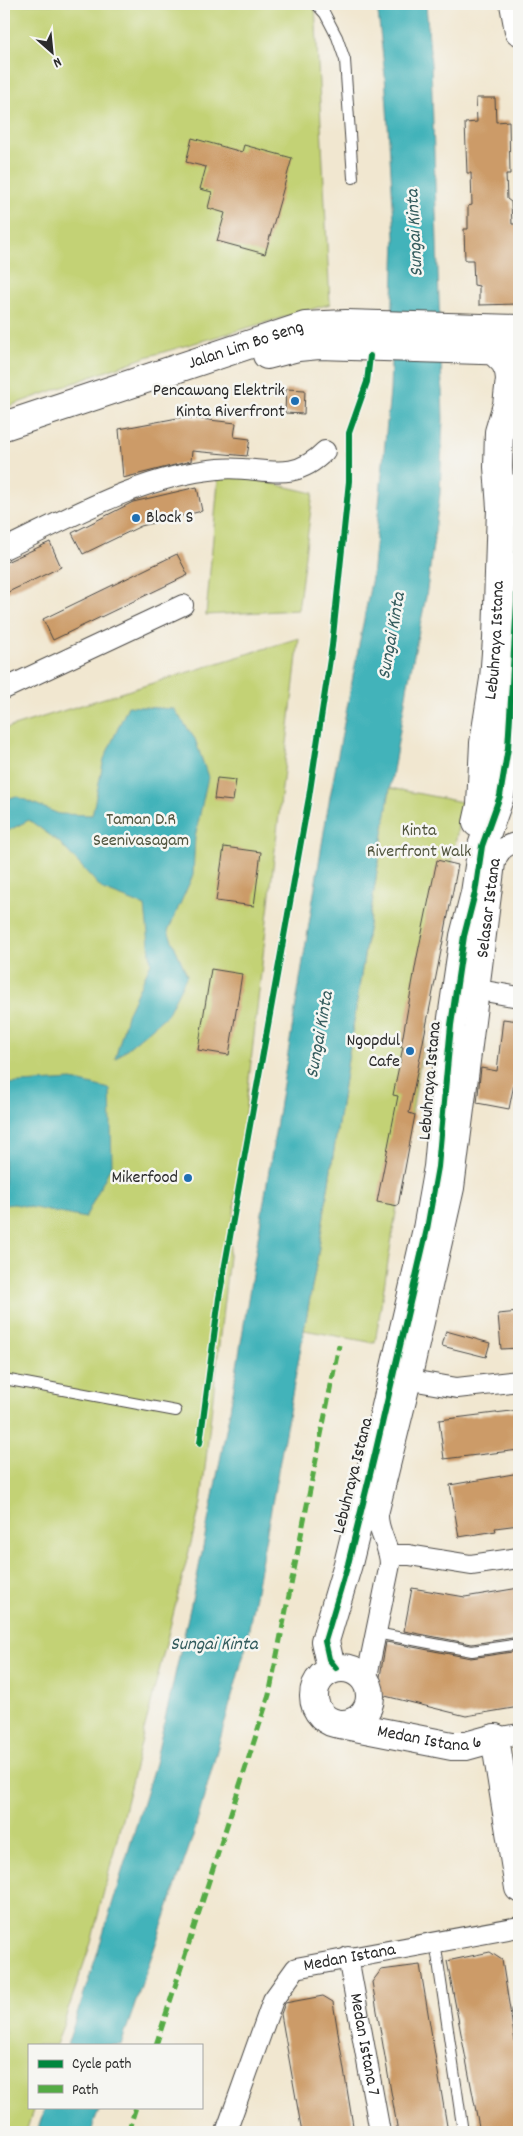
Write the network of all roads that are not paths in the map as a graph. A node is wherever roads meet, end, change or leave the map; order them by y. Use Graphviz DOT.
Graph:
graph roads {
  1 [pos="316,4"];
  2 [pos="514,4"];
  3 [pos="519,31"];
  4 [pos="352,178"];
  5 [pos="345,335"];
  6 [pos="500,339"];
  7 [pos="519,342"];
  8 [pos="519,419"];
  9 [pos="4,426"];
  10 [pos="4,440"];
  11 [pos="325,451"];
  12 [pos="519,487"];
  13 [pos="501,508"];
  14 [pos="4,549"];
  15 [pos="518,602"];
  16 [pos="183,605"];
  17 [pos="4,688"];
  18 [pos="514,725"];
  19 [pos="497,797"];
  20 [pos="519,842"];
  21 [pos="479,990"];
  22 [pos="519,997"];
  23 [pos="4,1379"];
  24 [pos="412,1380"];
  25 [pos="519,1381"];
  26 [pos="176,1411"];
  27 [pos="390,1555"];
  28 [pos="519,1558"];
  29 [pos="339,1591"];
  30 [pos="376,1633"];
  31 [pos="519,1644"];
  32 [pos="336,1668"];
  33 [pos="315,1686"];
  34 [pos="368,1691"];
  35 [pos="340,1724"];
  36 [pos="507,1736"];
  37 [pos="519,1888"];
  38 [pos="519,1927"];
  39 [pos="435,1941"];
  40 [pos="348,1957"];
  41 [pos="226,2132"];
  42 [pos="380,2132"];
  43 [pos="463,2132"];
  1 -- 4 [label="lane"];
  2 -- 3 [label="street"];
  5 -- 6 [label="street, Jalan Lim Bo Seng"];
  5 -- 9 [label="street, Jalan Lim Bo Seng"];
  5 -- 10 [label="street, Jalan Lim Bo Seng"];
  6 -- 7 [label="street"];
  6 -- 13 [label="street, Lebuhraya Istana"];
  8 -- 13 [label="street"];
  11 -- 14 [label="street"];
  12 -- 15 [label="street, Lebuhraya Istana"];
  13 -- 19 [label="street, Lebuhraya Istana"];
  15 -- 18 [label="street, Lebuhraya Istana"];
  16 -- 17 [label="street"];
  18 -- 19 [label="street"];
  19 -- 29 [label="street, Lebuhraya Istana"];
  20 -- 21 [label="street, Selasar Istana"];
  21 -- 22 [label="street"];
  21 -- 24 [label="street"];
  23 -- 26 [label="lane"];
  24 -- 25 [label="street"];
  24 -- 27 [label="street"];
  27 -- 28 [label="street"];
  27 -- 30 [label="street"];
  29 -- 32 [label="street, Lebuhraya Istana"];
  29 -- 33 [label="street, Lebuhraya Istana"];
  30 -- 31 [label="lane"];
  30 -- 34 [label="street"];
  32 -- 33 [label="street"];
  32 -- 34 [label="street"];
  33 -- 35 [label="street"];
  34 -- 35 [label="street"];
  34 -- 36 [label="street"];
  35 -- 36 [label="street, Medan Istana 6"];
  36 -- 37 [label="street"];
  38 -- 39 [label="street, Medan Istana"];
  39 -- 40 [label="street, Medan Istana"];
  39 -- 43 [label="lane"];
  40 -- 41 [label="street, Medan Istana"];
  40 -- 42 [label="street, Medan Istana 7"];
}
